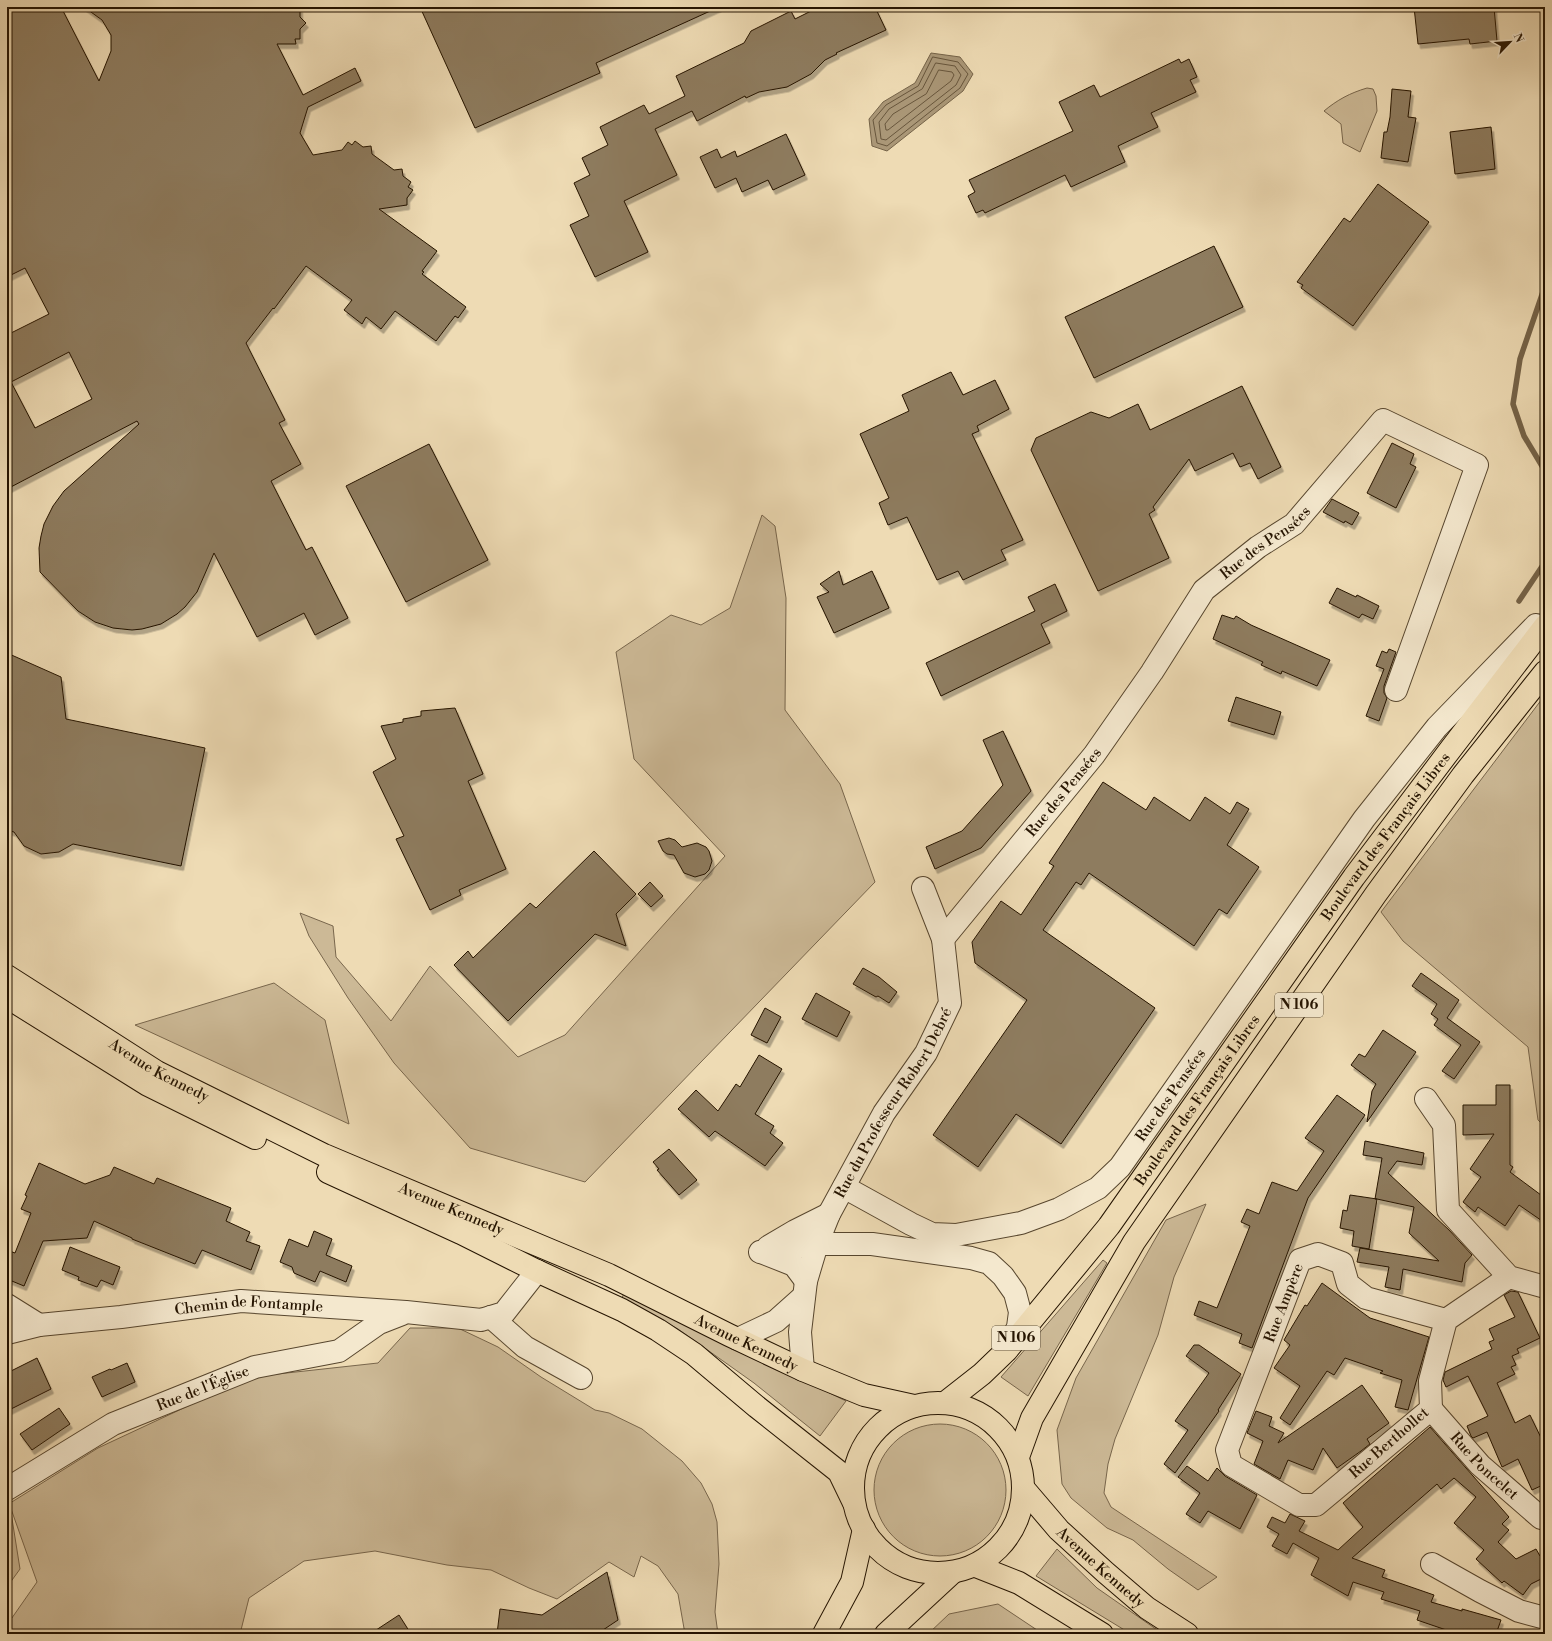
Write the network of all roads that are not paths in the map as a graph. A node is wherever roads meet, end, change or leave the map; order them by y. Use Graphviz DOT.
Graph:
graph roads {
  1 [pos="1545,616"];
  2 [pos="1545,626"];
  3 [pos="1545,672"];
  4 [pos="1396,690"];
  5 [pos="923,888"];
  6 [pos="943,939"];
  7 [pos="7,976"];
  8 [pos="7,996"];
  9 [pos="1426,1099"];
  10 [pos="844,1187"];
  11 [pos="829,1214"];
  12 [pos="817,1244"];
  13 [pos="760,1252"];
  14 [pos="537,1271"];
  15 [pos="1509,1277"];
  16 [pos="1545,1287"];
  17 [pos="805,1288"];
  18 [pos="7,1305"];
  19 [pos="406,1312"];
  20 [pos="491,1317"];
  21 [pos="1446,1320"];
  22 [pos="39,1325"];
  23 [pos="7,1333"];
  24 [pos="738,1339"];
  25 [pos="1007,1350"];
  26 [pos="803,1370"];
  27 [pos="581,1378"];
  28 [pos="945,1403"];
  29 [pos="914,1406"];
  30 [pos="1431,1409"];
  31 [pos="1018,1457"];
  32 [pos="7,1489"];
  33 [pos="1024,1490"];
  34 [pos="854,1503"];
  35 [pos="1316,1505"];
  36 [pos="1543,1517"];
  37 [pos="864,1529"];
  38 [pos="1432,1564"];
  39 [pos="976,1566"];
  40 [pos="952,1573"];
  41 [pos="1545,1618"];
  42 [pos="824,1634"];
  43 [pos="886,1634"];
  44 [pos="1102,1634"];
  45 [pos="1187,1634"];
  1 -- 10 [label="street, Rue des Pensées"];
  2 -- 25 [label="main road, Boulevard des Français Libres / N 106"];
  3 -- 31 [label="main road, Boulevard des Français Libres / N 106"];
  4 -- 6 [label="street, Rue des Pensées"];
  5 -- 6 [label="street, Rue du Professeur Robert Debré"];
  6 -- 10 [label="street, Rue du Professeur Robert Debré"];
  7 -- 24 [label="main road, Avenue Kennedy"];
  8 -- 14 [label="main road, Avenue Kennedy"];
  9 -- 15 [label="street"];
  10 -- 11 [label="street, Rue du Professeur Robert Debré"];
  11 -- 12 [label="street, Rue du Professeur Robert Debré"];
  11 -- 13 [label="street"];
  12 -- 13 [label="street"];
  12 -- 17 [label="street, Rue du Professeur Robert Debré"];
  12 -- 25 [label="street"];
  13 -- 17 [label="street"];
  14 -- 20 [label="street"];
  14 -- 34 [label="main road, Avenue Kennedy"];
  15 -- 16 [label="street"];
  15 -- 21 [label="street"];
  17 -- 24 [label="street"];
  17 -- 26 [label="street, Rue du Professeur Robert Debré"];
  18 -- 22 [label="street"];
  19 -- 20 [label="street, Chemin de Fontample"];
  19 -- 22 [label="street, Chemin de Fontample"];
  19 -- 32 [label="street, Rue de l'Église"];
  20 -- 27 [label="street"];
  21 -- 30 [label="street, Rue Berthollet"];
  21 -- 35 [label="street, Rue Ampère"];
  22 -- 23 [label="street, Chemin de Fontample"];
  24 -- 26 [label="main road, Avenue Kennedy"];
  25 -- 28 [label="main road, Boulevard des Français Libres / N 106"];
  26 -- 29 [label="main road, Avenue Kennedy"];
  28 -- 29 [label="main road"];
  28 -- 31 [label="main road"];
  29 -- 34 [label="main road"];
  30 -- 35 [label="street, Rue Berthollet"];
  30 -- 36 [label="street, Rue Poncelet"];
  31 -- 33 [label="main road"];
  33 -- 39 [label="main road"];
  33 -- 45 [label="main road, Avenue Kennedy"];
  34 -- 37 [label="main road"];
  37 -- 40 [label="main road"];
  37 -- 42 [label="main road"];
  38 -- 41 [label="street"];
  39 -- 40 [label="main road"];
  39 -- 44 [label="main road"];
  40 -- 43 [label="main road"];
}
